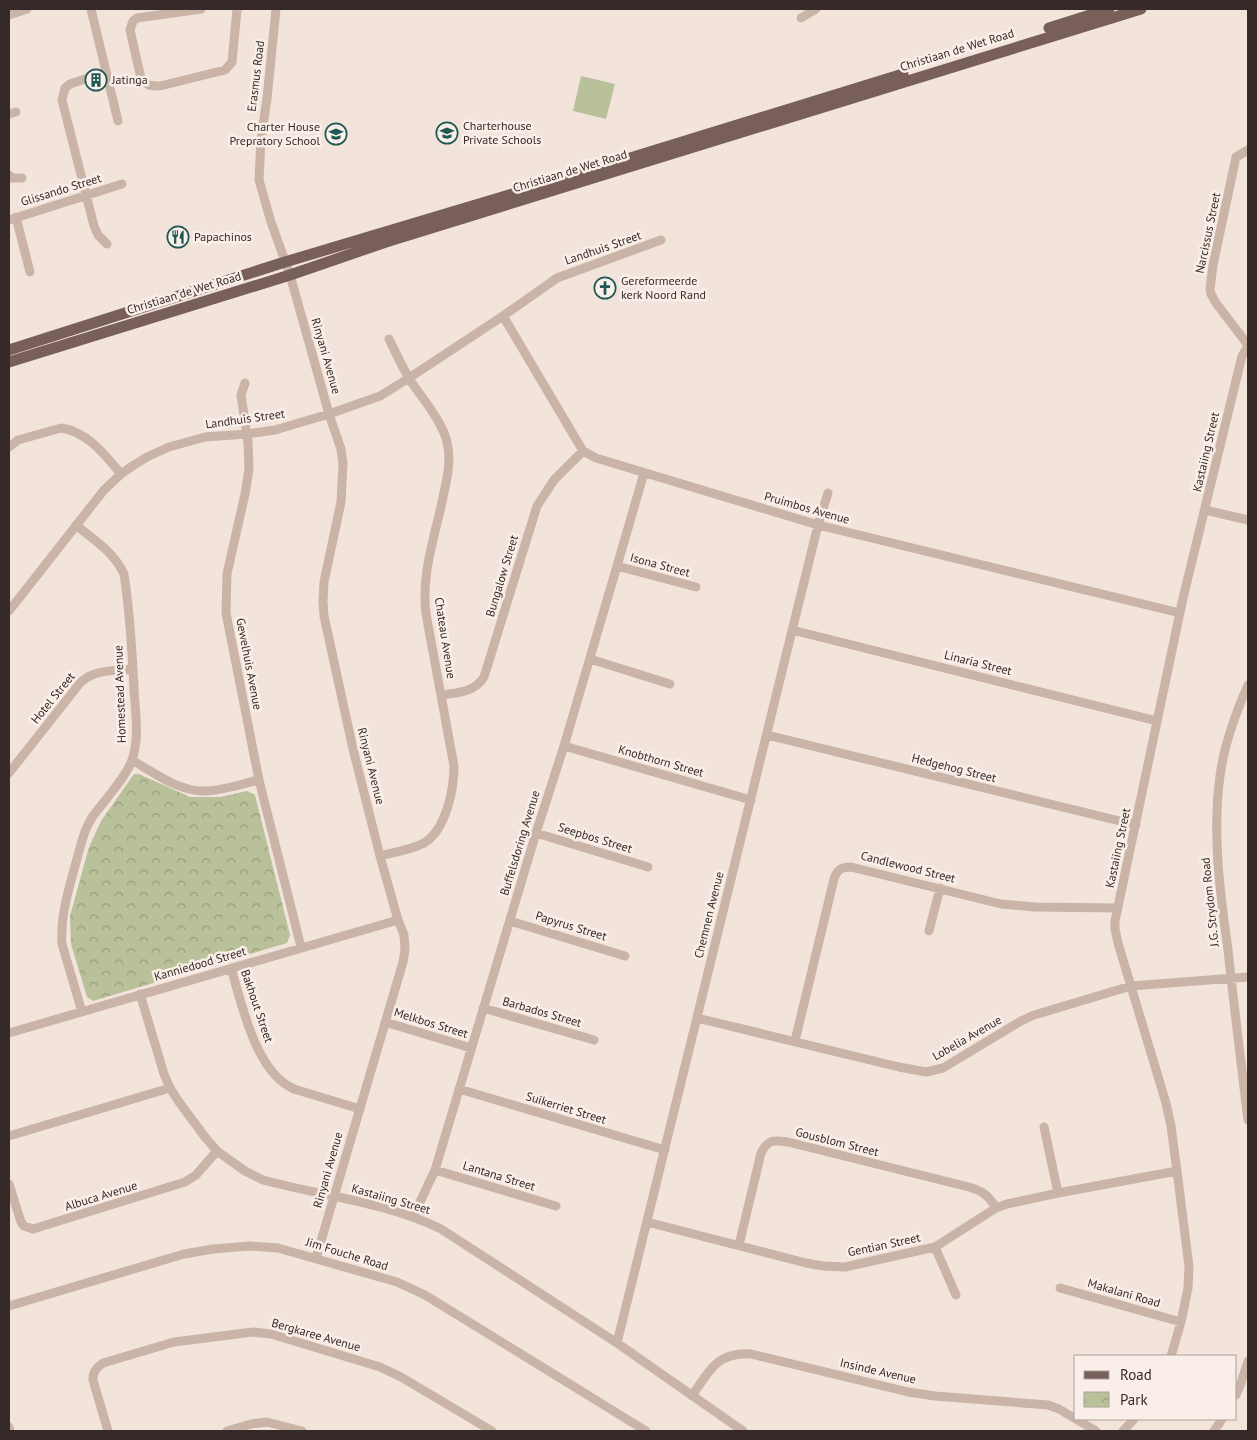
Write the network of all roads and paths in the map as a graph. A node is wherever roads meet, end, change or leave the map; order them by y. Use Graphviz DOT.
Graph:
graph roads {
  1 [pos="27,9"];
  2 [pos="91,9"];
  3 [pos="201,9"];
  4 [pos="237,9"];
  5 [pos="276,9"];
  6 [pos="816,9"];
  7 [pos="1109,9"];
  8 [pos="1141,9"];
  9 [pos="190,10"];
  10 [pos="9,15"];
  11 [pos="801,18"];
  12 [pos="106,72"];
  13 [pos="118,121"];
  14 [pos="1248,150"];
  15 [pos="9,175"];
  16 [pos="22,178"];
  17 [pos="122,184"];
  18 [pos="85,196"];
  19 [pos="12,218"];
  20 [pos="661,240"];
  21 [pos="107,244"];
  22 [pos="285,262"];
  23 [pos="30,272"];
  24 [pos="290,275"];
  25 [pos="503,316"];
  26 [pos="389,340"];
  27 [pos="1248,346"];
  28 [pos="9,350"];
  29 [pos="9,362"];
  30 [pos="409,378"];
  31 [pos="245,384"];
  32 [pos="329,414"];
  33 [pos="247,434"];
  34 [pos="9,447"];
  35 [pos="583,451"];
  36 [pos="644,473"];
  37 [pos="121,474"];
  38 [pos="828,493"];
  39 [pos="1206,510"];
  40 [pos="1248,520"];
  41 [pos="818,525"];
  42 [pos="76,526"];
  43 [pos="617,566"];
  44 [pos="696,587"];
  45 [pos="9,611"];
  46 [pos="1180,612"];
  47 [pos="792,630"];
  48 [pos="590,658"];
  49 [pos="133,669"];
  50 [pos="670,684"];
  51 [pos="1248,685"];
  52 [pos="442,695"];
  53 [pos="1157,721"];
  54 [pos="767,735"];
  55 [pos="564,746"];
  56 [pos="132,760"];
  57 [pos="9,773"];
  58 [pos="259,780"];
  59 [pos="751,800"];
  60 [pos="1136,825"];
  61 [pos="536,833"];
  62 [pos="380,856"];
  63 [pos="648,867"];
  64 [pos="940,888"];
  65 [pos="1117,908"];
  66 [pos="398,920"];
  67 [pos="510,921"];
  68 [pos="929,931"];
  69 [pos="301,947"];
  70 [pos="625,956"];
  71 [pos="232,968"];
  72 [pos="1248,977"];
  73 [pos="1231,978"];
  74 [pos="1131,986"];
  75 [pos="140,994"];
  76 [pos="483,1008"];
  77 [pos="82,1012"];
  78 [pos="697,1018"];
  79 [pos="385,1022"];
  80 [pos="9,1033"];
  81 [pos="594,1040"];
  82 [pos="795,1041"];
  83 [pos="471,1048"];
  84 [pos="170,1088"];
  85 [pos="459,1089"];
  86 [pos="360,1108"];
  87 [pos="1248,1120"];
  88 [pos="1044,1127"];
  89 [pos="9,1136"];
  90 [pos="665,1150"];
  91 [pos="217,1151"];
  92 [pos="435,1170"];
  93 [pos="1177,1171"];
  94 [pos="9,1184"];
  95 [pos="1058,1193"];
  96 [pos="334,1196"];
  97 [pos="556,1206"];
  98 [pos="996,1208"];
  99 [pos="413,1217"];
  100 [pos="646,1222"];
  101 [pos="739,1245"];
  102 [pos="935,1247"];
  103 [pos="316,1258"];
  104 [pos="1060,1288"];
  105 [pos="956,1295"];
  106 [pos="9,1306"];
  107 [pos="1181,1322"];
  108 [pos="617,1343"];
  109 [pos="1171,1355"];
  110 [pos="1248,1361"];
  111 [pos="1237,1393"];
  112 [pos="692,1396"];
  113 [pos="1074,1418"];
  114 [pos="1078,1420"];
  115 [pos="1133,1420"];
  116 [pos="1221,1420"];
  117 [pos="9,1426"];
  118 [pos="10,1431"];
  119 [pos="108,1431"];
  120 [pos="227,1431"];
  121 [pos="302,1431"];
  122 [pos="492,1431"];
  123 [pos="646,1431"];
  124 [pos="743,1431"];
  125 [pos="1096,1431"];
  126 [pos="1123,1431"];
  127 [pos="1214,1431"];
  1 -- 10 [label="street"];
  2 -- 12 [label="street"];
  3 -- 9 [label="street"];
  4 -- 9 [label="street"];
  5 -- 22 [label="street, Erasmus Road"];
  6 -- 11 [label="street"];
  7 -- 22 [label="main road, Christiaan de Wet Road"];
  8 -- 24 [label="main road, Christiaan de Wet Road"];
  12 -- 13 [label="street"];
  12 -- 18 [label="street"];
  14 -- 27 [label="street, Narcissus Street"];
  15 -- 16 [label="street"];
  17 -- 18 [label="street, Glissando Street"];
  18 -- 19 [label="street, Glissando Street"];
  18 -- 21 [label="street"];
  19 -- 23 [label="street"];
  20 -- 25 [label="street, Landhuis Street"];
  22 -- 24 [label="street, Erasmus Road"];
  22 -- 28 [label="main road, Christiaan de Wet Road"];
  24 -- 29 [label="main road, Christiaan de Wet Road"];
  24 -- 32 [label="street, Rinyani Avenue"];
  25 -- 30 [label="street, Landhuis Street"];
  25 -- 35 [label="street"];
  26 -- 30 [label="street, Chateau Avenue"];
  27 -- 39 [label="street, Kastaiing Street"];
  30 -- 32 [label="street, Landhuis Street"];
  30 -- 52 [label="street, Chateau Avenue"];
  31 -- 33 [label="street, Gewelhuis Avenue"];
  32 -- 33 [label="street, Landhuis Street"];
  32 -- 62 [label="street, Rinyani Avenue"];
  33 -- 37 [label="street, Landhuis Street"];
  33 -- 58 [label="street, Gewelhuis Avenue"];
  34 -- 37 [label="street"];
  35 -- 36 [label="street, Pruimbos Avenue"];
  35 -- 52 [label="street, Bungalow Street"];
  36 -- 41 [label="street, Pruimbos Avenue"];
  36 -- 43 [label="street, Buffelsdoring Avenue"];
  37 -- 42 [label="street, Landhuis Street"];
  38 -- 41 [label="street, Chemnen Avenue"];
  39 -- 40 [label="street"];
  39 -- 46 [label="street, Kastaiing Street"];
  41 -- 46 [label="street, Pruimbos Avenue"];
  41 -- 47 [label="street, Chemnen Avenue"];
  42 -- 45 [label="street, Landhuis Street"];
  42 -- 49 [label="street, Homestead Avenue"];
  43 -- 44 [label="street, Isona Street"];
  43 -- 48 [label="street, Buffelsdoring Avenue"];
  46 -- 53 [label="street, Kastaiing Street"];
  47 -- 53 [label="street, Linaria Street"];
  47 -- 54 [label="street, Chemnen Avenue"];
  48 -- 50 [label="street"];
  48 -- 55 [label="street, Buffelsdoring Avenue"];
  49 -- 56 [label="street, Homestead Avenue"];
  49 -- 57 [label="street, Hotel Street"];
  51 -- 73 [label="street, J.G. Strydom Road"];
  52 -- 62 [label="street, Chateau Avenue"];
  53 -- 60 [label="street, Kastaiing Street"];
  54 -- 59 [label="street, Chemnen Avenue"];
  54 -- 60 [label="street, Hedgehog Street"];
  55 -- 59 [label="street, Knobthorn Street"];
  55 -- 61 [label="street, Buffelsdoring Avenue"];
  56 -- 58 [label="street"];
  56 -- 77 [label="street, Homestead Avenue"];
  58 -- 69 [label="street, Gewelhuis Avenue"];
  59 -- 78 [label="street, Chemnen Avenue"];
  60 -- 65 [label="street, Kastaiing Street"];
  61 -- 63 [label="street, Seepbos Street"];
  61 -- 67 [label="street, Buffelsdoring Avenue"];
  62 -- 66 [label="street, Rinyani Avenue"];
  64 -- 65 [label="street, Candlewood Street"];
  64 -- 68 [label="street"];
  64 -- 82 [label="street, Candlewood Street"];
  65 -- 74 [label="street, Kastaiing Street"];
  66 -- 69 [label="street, Kanniedood Street"];
  66 -- 79 [label="street, Rinyani Avenue"];
  67 -- 70 [label="street, Papyrus Street"];
  67 -- 76 [label="street, Buffelsdoring Avenue"];
  69 -- 71 [label="street, Kanniedood Street"];
  71 -- 75 [label="street, Kanniedood Street"];
  71 -- 86 [label="street, Bakhout Street"];
  72 -- 73 [label="street, Lobelia Avenue"];
  73 -- 74 [label="street, Lobelia Avenue"];
  73 -- 87 [label="street, J.G. Strydom Road"];
  74 -- 82 [label="street, Lobelia Avenue"];
  74 -- 93 [label="street, Kastaiing Street"];
  75 -- 77 [label="street, Kanniedood Street"];
  75 -- 84 [label="street, Kastaiing Street"];
  76 -- 81 [label="street, Barbados Street"];
  76 -- 83 [label="street, Buffelsdoring Avenue"];
  77 -- 80 [label="street, Kanniedood Street"];
  78 -- 82 [label="street, Lobelia Avenue"];
  78 -- 90 [label="street, Chemnen Avenue"];
  79 -- 83 [label="street, Melkbos Street"];
  79 -- 86 [label="street, Rinyani Avenue"];
  83 -- 85 [label="street, Buffelsdoring Avenue"];
  84 -- 89 [label="street"];
  84 -- 91 [label="street, Kastaiing Street"];
  85 -- 90 [label="street, Suikerriet Street"];
  85 -- 92 [label="street, Buffelsdoring Avenue"];
  86 -- 96 [label="street, Rinyani Avenue"];
  88 -- 95 [label="street"];
  90 -- 100 [label="street, Chemnen Avenue"];
  91 -- 94 [label="street, Albuca Avenue"];
  91 -- 96 [label="street, Kastaiing Street"];
  92 -- 97 [label="street, Lantana Street"];
  92 -- 99 [label="street, Buffelsdoring Avenue"];
  93 -- 95 [label="street, Gentian Street"];
  93 -- 107 [label="street, Kastaiing Street"];
  95 -- 98 [label="street, Gentian Street"];
  96 -- 99 [label="street, Kastaiing Street"];
  96 -- 103 [label="street, Rinyani Avenue"];
  98 -- 101 [label="street, Gousblom Street"];
  98 -- 102 [label="street, Gentian Street"];
  99 -- 108 [label="street, Kastaiing Street"];
  100 -- 101 [label="street, Gentian Street"];
  100 -- 108 [label="street, Chemnen Avenue"];
  101 -- 102 [label="street, Gentian Street"];
  102 -- 105 [label="street"];
  103 -- 106 [label="street, Jim Fouche Road"];
  103 -- 123 [label="street, Jim Fouche Road"];
  104 -- 107 [label="street, Makalani Road"];
  107 -- 109 [label="street, Kastaiing Street"];
  108 -- 112 [label="street, Kastaiing Street"];
  110 -- 111 [label="street"];
  112 -- 113 [label="street, Insinde Avenue"];
  112 -- 124 [label="street, Kastaiing Street"];
  114 -- 125 [label="street, Insinde Avenue"];
  115 -- 126 [label="street"];
  116 -- 127 [label="street"];
  117 -- 118 [label="street"];
  119 -- 122 [label="street, Bergkaree Avenue"];
  120 -- 121 [label="street"];
}
